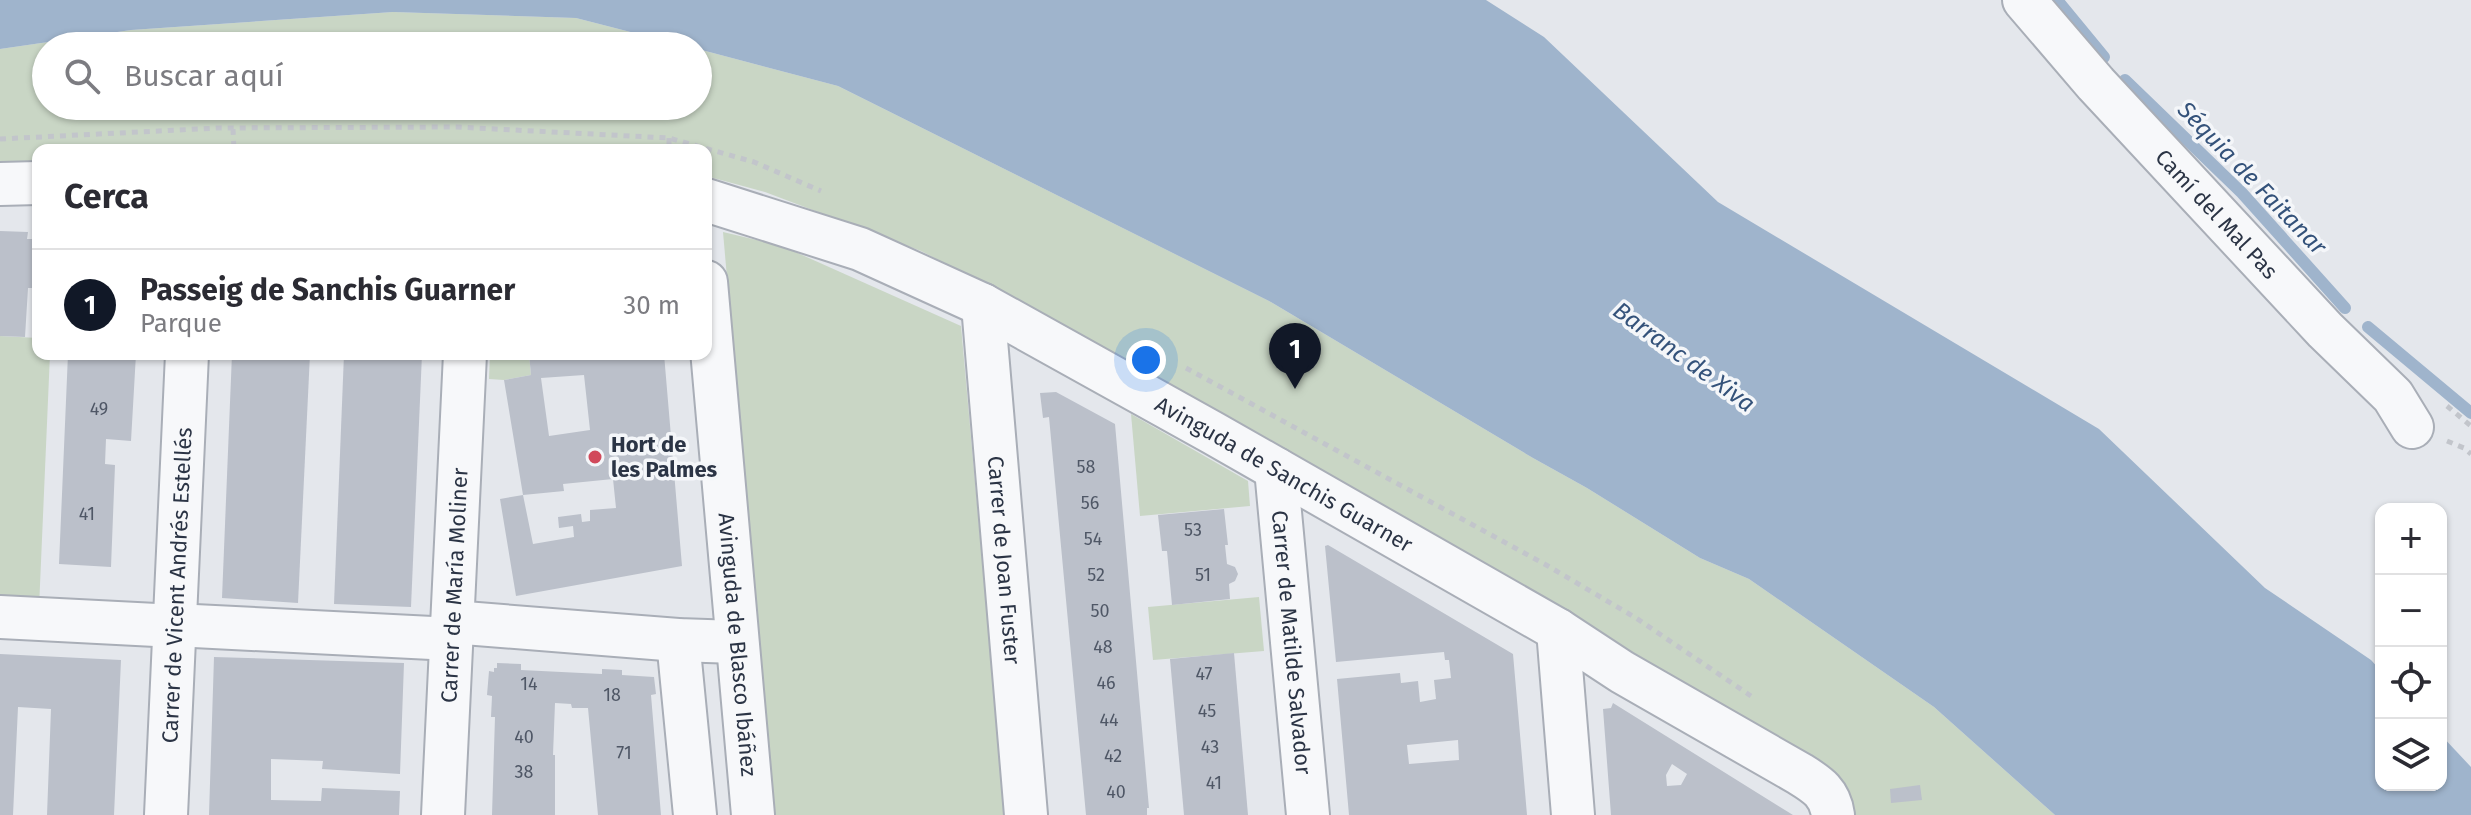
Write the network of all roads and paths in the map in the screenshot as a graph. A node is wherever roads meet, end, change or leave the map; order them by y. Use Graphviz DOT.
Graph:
graph roads {
  1 [pos="2024,0"];
  2 [pos="218,128"];
  3 [pos="233,129"];
  4 [pos="669,138"];
  5 [pos="0,139"];
  6 [pos="234,144"];
  7 [pos="669,144"];
  8 [pos="32,183"];
  9 [pos="0,184"];
  10 [pos="712,202"];
  11 [pos="983,305"];
  12 [pos="712,354"];
  13 [pos="187,360"];
  14 [pos="464,360"];
  15 [pos="2412,427"];
  16 [pos="1276,469"];
  17 [pos="0,617"];
  18 [pos="442,630"];
  19 [pos="1558,630"];
  20 [pos="678,640"];
  21 [pos="736,642"];
  22 [pos="1832,809"];
  23 [pos="166,815"];
  24 [pos="443,815"];
  25 [pos="695,815"];
  26 [pos="753,815"];
  27 [pos="1026,815"];
  28 [pos="1308,815"];
  29 [pos="1573,815"];
  1 -- 15 [label="street, Camí del Mal Pas"];
  2 -- 5 [label="path"];
  3 -- 6 [label="path"];
  4 -- 7 [label="path"];
  8 -- 9 [label="street"];
  10 -- 11 [label="street, Avinguda de Sanchis Guarner"];
  11 -- 16 [label="street, Avinguda de Sanchis Guarner"];
  11 -- 27 [label="street, Carrer de Joan Fuster"];
  12 -- 21 [label="street, Avinguda de Blasco Ibáñez"];
  13 -- 23 [label="street, Carrer de Vicent Andrés Estellés"];
  14 -- 18 [label="street, Carrer de María Moliner"];
  16 -- 19 [label="street, Avinguda de Sanchis Guarner"];
  16 -- 28 [label="street, Carrer de Matilde Salvador"];
  17 -- 18 [label="street"];
  18 -- 20 [label="street"];
  18 -- 24 [label="street, Carrer de María Moliner"];
  19 -- 22 [label="street, Avinguda de Sanchis Guarner"];
  19 -- 29 [label="street"];
  20 -- 21 [label="street"];
  20 -- 25 [label="street"];
  21 -- 26 [label="street, Avinguda de Blasco Ibáñez"];
}
